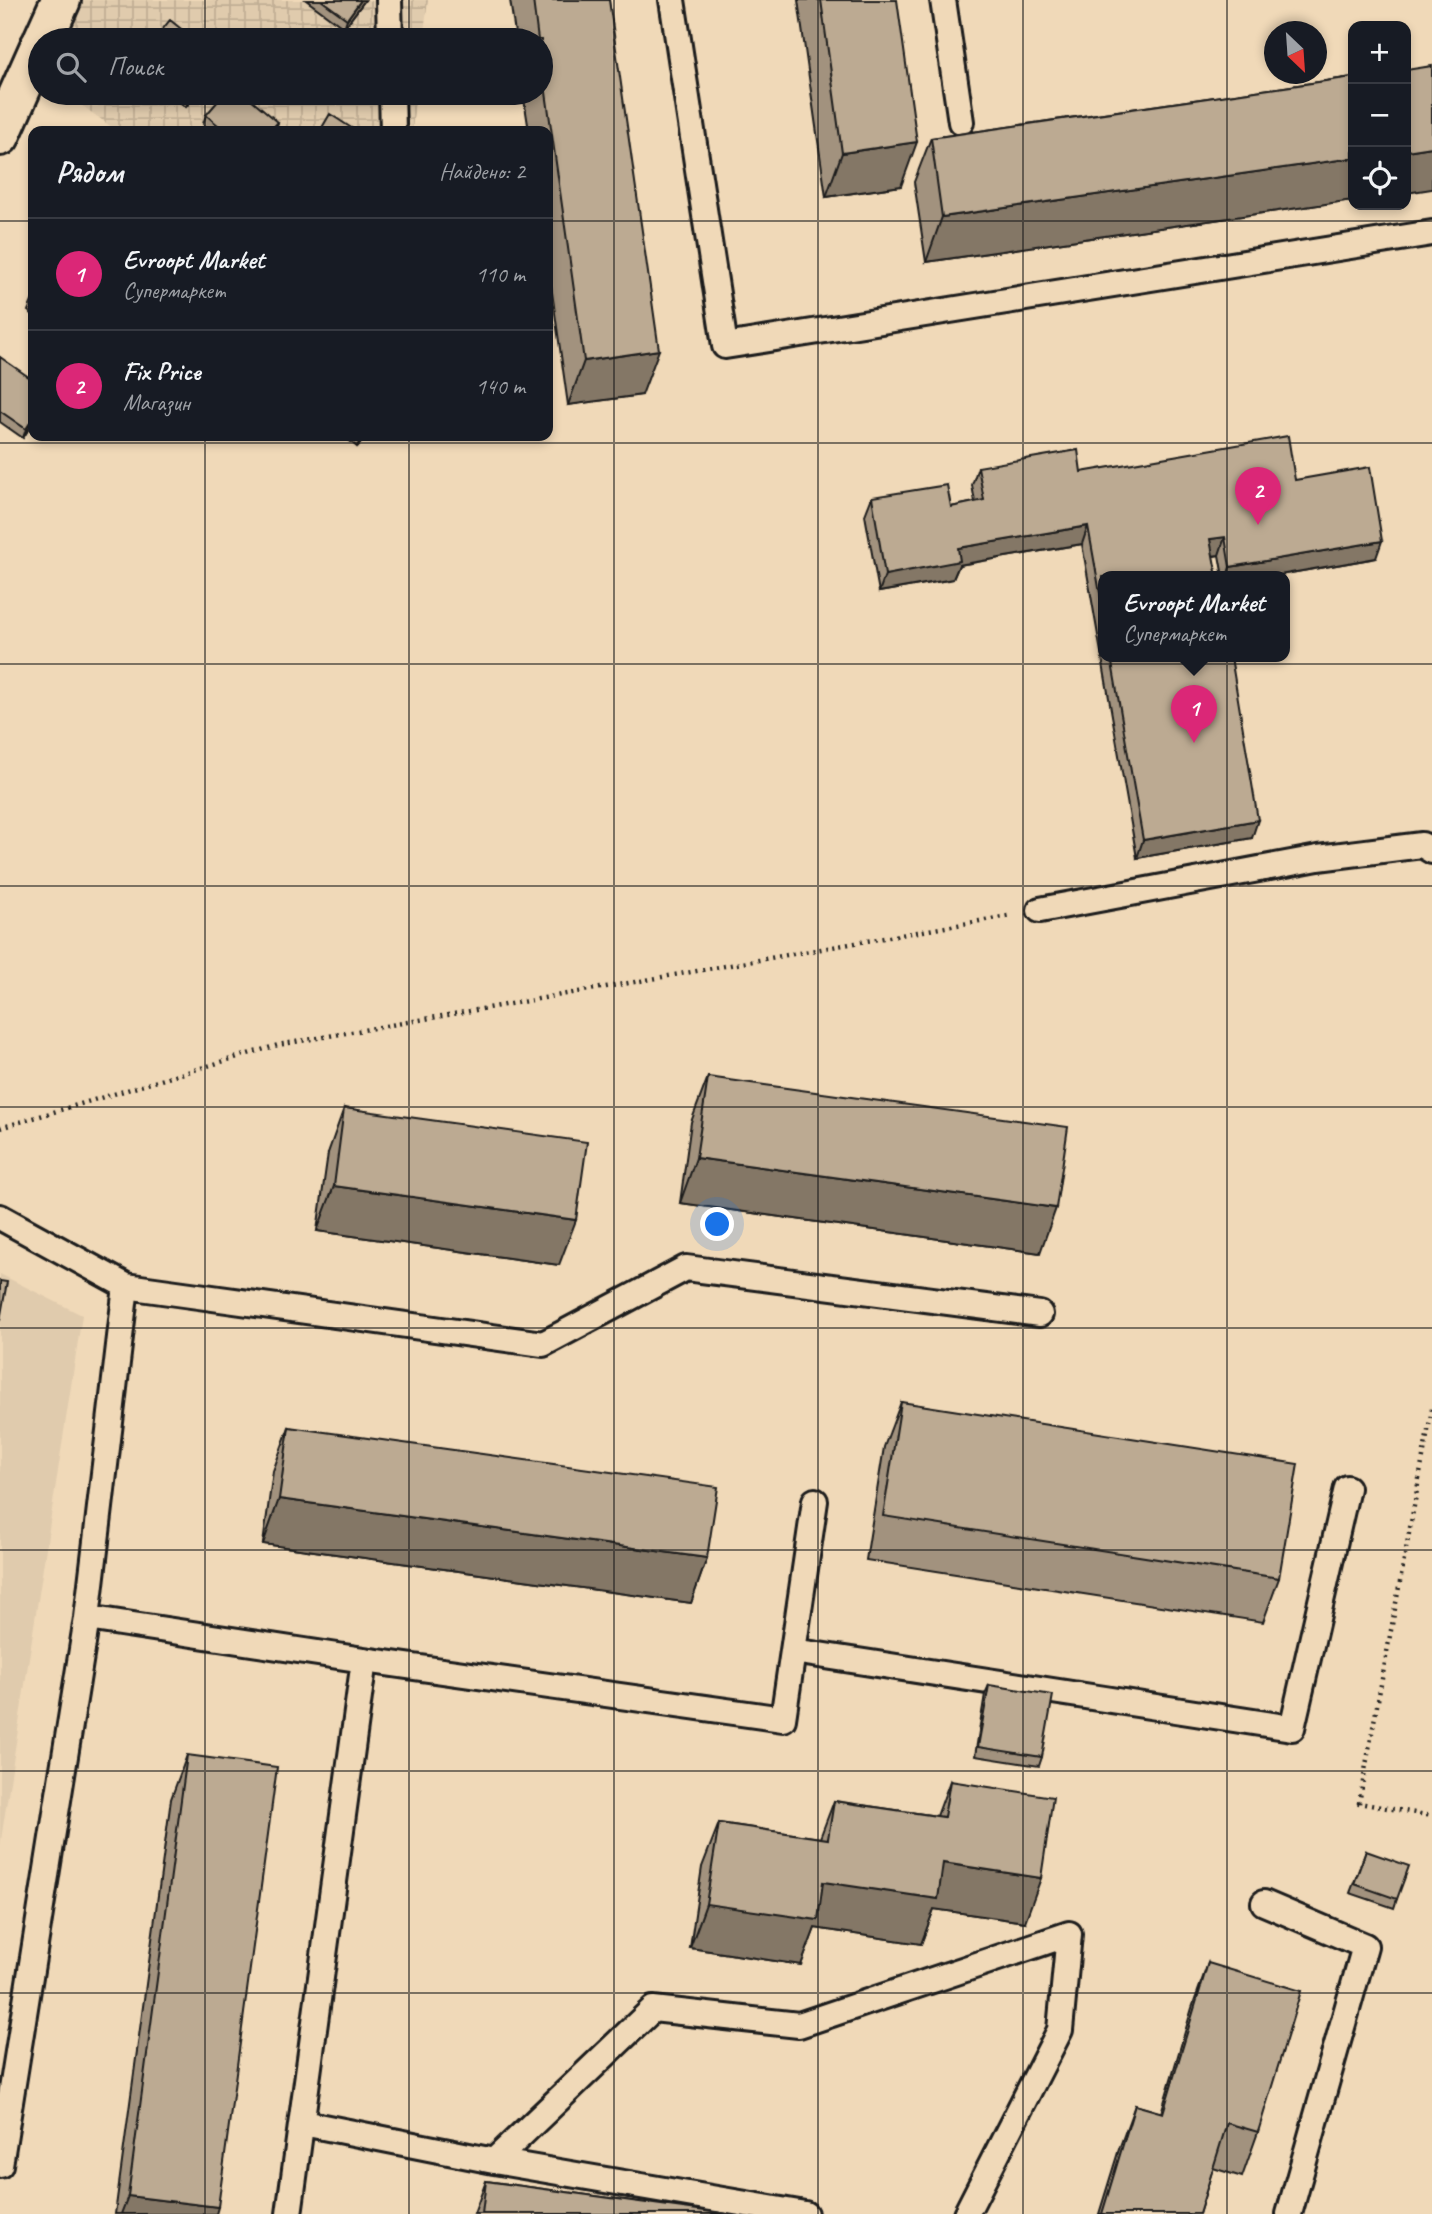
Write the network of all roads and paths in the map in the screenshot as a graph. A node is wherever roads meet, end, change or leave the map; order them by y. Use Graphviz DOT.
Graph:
graph roads {
  1 [pos="61,0"];
  2 [pos="389,0"];
  3 [pos="672,0"];
  4 [pos="943,0"];
  5 [pos="48,28"];
  6 [pos="390,28"];
  7 [pos="28,73"];
  8 [pos="392,105"];
  9 [pos="961,122"];
  10 [pos="393,126"];
  11 [pos="0,136"];
  12 [pos="1432,233"];
  13 [pos="1432,851"];
  14 [pos="1040,910"];
  15 [pos="0,1128"];
  16 [pos="0,1217"];
  17 [pos="126,1286"];
  18 [pos="1040,1314"];
  19 [pos="1432,1409"];
  20 [pos="1347,1488"];
  21 [pos="815,1501"];
  22 [pos="87,1618"];
  23 [pos="793,1651"];
  24 [pos="364,1660"];
  25 [pos="1432,1816"];
  26 [pos="1264,1903"];
  27 [pos="303,2123"];
  28 [pos="494,2161"];
  29 [pos="0,2165"];
  30 [pos="289,2214"];
  31 [pos="805,2214"];
  32 [pos="966,2214"];
  33 [pos="1289,2214"];
  1 -- 5 [label="street"];
  2 -- 6 [label="lane"];
  3 -- 12 [label="lane"];
  4 -- 9 [label="lane"];
  7 -- 11 [label="street"];
  8 -- 10 [label="lane"];
  13 -- 14 [label="lane"];
  14 -- 15 [label="path"];
  16 -- 17 [label="lane"];
  17 -- 18 [label="lane"];
  17 -- 22 [label="lane"];
  19 -- 25 [label="path"];
  20 -- 23 [label="lane"];
  21 -- 23 [label="lane"];
  22 -- 24 [label="lane"];
  22 -- 29 [label="lane"];
  23 -- 24 [label="lane"];
  24 -- 27 [label="lane"];
  26 -- 33 [label="lane"];
  27 -- 28 [label="lane"];
  27 -- 30 [label="lane"];
  28 -- 31 [label="lane"];
  28 -- 32 [label="lane"];
}
